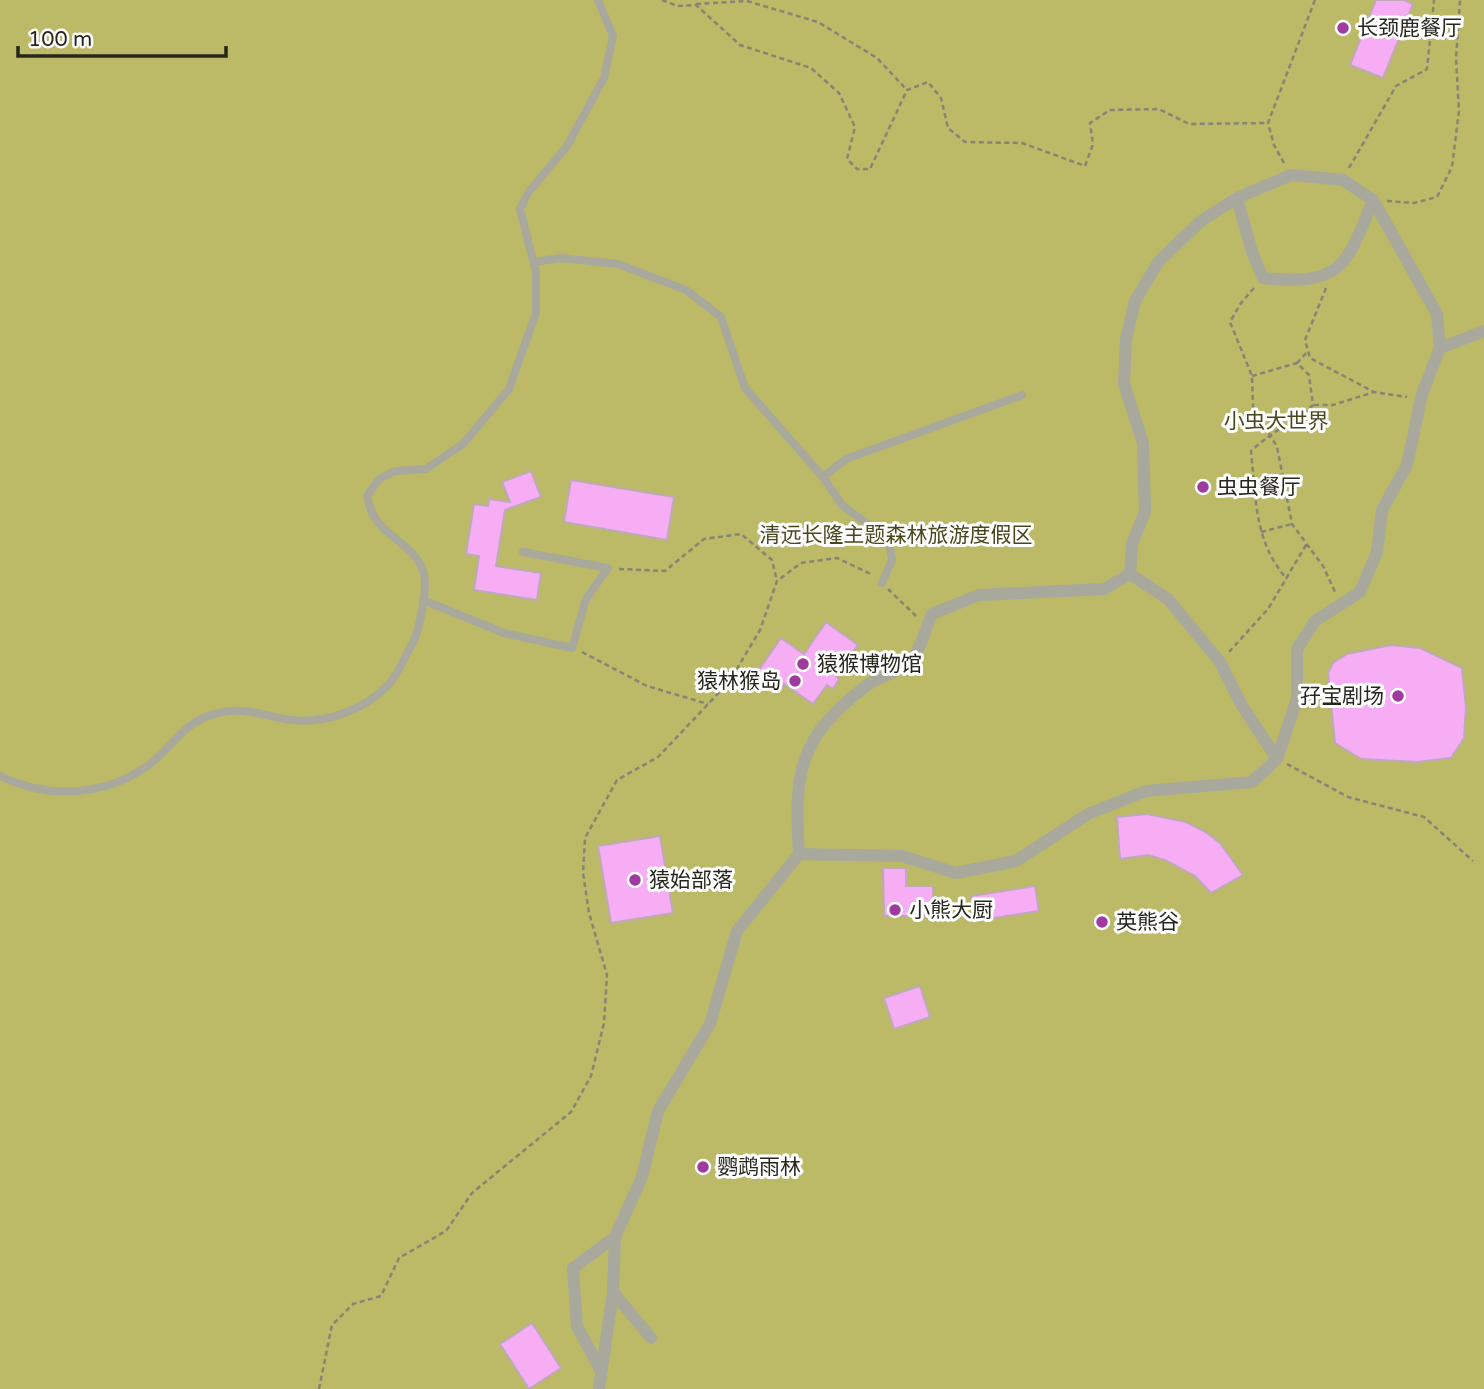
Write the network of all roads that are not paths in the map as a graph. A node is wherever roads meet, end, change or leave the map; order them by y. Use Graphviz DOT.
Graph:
graph roads {
  1 [pos="598,0"];
  2 [pos="1237,198"];
  3 [pos="1373,200"];
  4 [pos="533,262"];
  5 [pos="1484,331"];
  6 [pos="1440,348"];
  7 [pos="1022,395"];
  8 [pos="824,477"];
  9 [pos="523,552"];
  10 [pos="1130,574"];
  11 [pos="882,583"];
  12 [pos="423,600"];
  13 [pos="1277,759"];
  14 [pos="0,776"];
  15 [pos="799,854"];
  16 [pos="615,1237"];
  17 [pos="613,1292"];
  18 [pos="650,1338"];
  19 [pos="601,1372"];
  20 [pos="598,1389"];
  1 -- 4 [label="lane"];
  2 -- 3 [label="street"];
  2 -- 3 [label="street"];
  2 -- 10 [label="street"];
  3 -- 6 [label="street"];
  4 -- 8 [label="lane"];
  4 -- 12 [label="lane"];
  5 -- 6 [label="street"];
  6 -- 13 [label="street"];
  7 -- 8 [label="lane"];
  8 -- 11 [label="lane"];
  9 -- 12 [label="lane"];
  10 -- 13 [label="street"];
  10 -- 15 [label="street"];
  12 -- 14 [label="lane"];
  13 -- 15 [label="street"];
  15 -- 16 [label="street"];
  16 -- 17 [label="street"];
  16 -- 19 [label="street"];
  17 -- 18 [label="street"];
  17 -- 19 [label="street"];
  19 -- 20 [label="street"];
}
